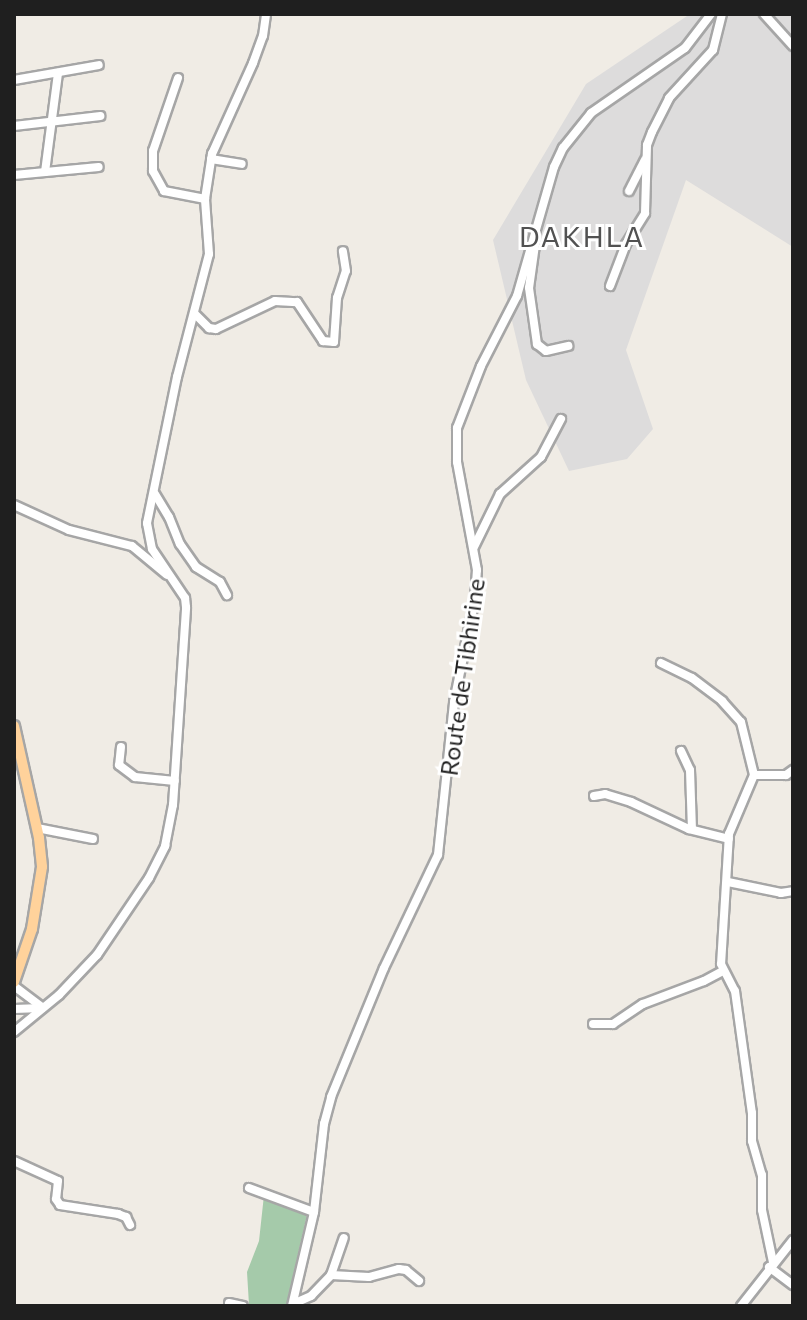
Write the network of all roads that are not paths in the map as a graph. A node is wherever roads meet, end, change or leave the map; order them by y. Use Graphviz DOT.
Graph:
graph roads {
  1 [pos="266,14"];
  2 [pos="711,14"];
  3 [pos="722,14"];
  4 [pos="764,14"];
  5 [pos="793,46"];
  6 [pos="99,65"];
  7 [pos="58,73"];
  8 [pos="178,78"];
  9 [pos="14,80"];
  10 [pos="100,116"];
  11 [pos="51,122"];
  12 [pos="14,126"];
  13 [pos="647,156"];
  14 [pos="211,159"];
  15 [pos="242,164"];
  16 [pos="99,167"];
  17 [pos="45,172"];
  18 [pos="14,175"];
  19 [pos="629,191"];
  20 [pos="205,199"];
  21 [pos="535,234"];
  22 [pos="343,251"];
  23 [pos="610,286"];
  24 [pos="195,314"];
  25 [pos="568,346"];
  26 [pos="561,419"];
  27 [pos="155,494"];
  28 [pos="14,505"];
  29 [pos="474,547"];
  30 [pos="173,580"];
  31 [pos="227,595"];
  32 [pos="661,663"];
  33 [pos="14,726"];
  34 [pos="121,747"];
  35 [pos="681,751"];
  36 [pos="793,770"];
  37 [pos="754,775"];
  38 [pos="175,781"];
  39 [pos="594,796"];
  40 [pos="37,828"];
  41 [pos="692,829"];
  42 [pos="93,839"];
  43 [pos="729,839"];
  44 [pos="728,882"];
  45 [pos="793,891"];
  46 [pos="723,971"];
  47 [pos="14,984"];
  48 [pos="43,1008"];
  49 [pos="14,1009"];
  50 [pos="14,1021"];
  51 [pos="25,1023"];
  52 [pos="593,1024"];
  53 [pos="14,1032"];
  54 [pos="14,1161"];
  55 [pos="249,1188"];
  56 [pos="314,1212"];
  57 [pos="130,1225"];
  58 [pos="344,1238"];
  59 [pos="792,1243"];
  60 [pos="771,1264"];
  61 [pos="331,1275"];
  62 [pos="419,1281"];
  63 [pos="793,1285"];
  64 [pos="229,1303"];
  65 [pos="292,1305"];
  66 [pos="243,1306"];
  67 [pos="741,1306"];
  1 -- 14 [label="street"];
  2 -- 21 [label="street, Route de Tibhirine"];
  3 -- 13 [label="street"];
  4 -- 5 [label="street"];
  6 -- 7 [label="street"];
  7 -- 9 [label="street"];
  7 -- 11 [label="street"];
  8 -- 20 [label="street"];
  10 -- 11 [label="street"];
  11 -- 12 [label="street"];
  11 -- 17 [label="street"];
  13 -- 19 [label="street"];
  13 -- 23 [label="street"];
  14 -- 15 [label="street"];
  14 -- 20 [label="street"];
  16 -- 17 [label="street"];
  17 -- 18 [label="street"];
  20 -- 24 [label="street"];
  21 -- 25 [label="street"];
  21 -- 29 [label="street, Route de Tibhirine"];
  22 -- 24 [label="street"];
  24 -- 27 [label="street"];
  26 -- 29 [label="street"];
  27 -- 30 [label="street"];
  27 -- 31 [label="street"];
  28 -- 30 [label="street"];
  29 -- 56 [label="street, Route de Tibhirine"];
  30 -- 38 [label="street"];
  32 -- 37 [label="street"];
  33 -- 40 [label="main road"];
  34 -- 38 [label="street"];
  35 -- 41 [label="street"];
  36 -- 37 [label="street"];
  37 -- 43 [label="street"];
  38 -- 48 [label="street"];
  39 -- 41 [label="street"];
  40 -- 42 [label="street"];
  40 -- 47 [label="main road"];
  41 -- 43 [label="street"];
  43 -- 44 [label="street"];
  44 -- 45 [label="street"];
  44 -- 46 [label="street"];
  46 -- 52 [label="street"];
  46 -- 60 [label="street"];
  47 -- 48 [label="street"];
  48 -- 49 [label="street"];
  48 -- 51 [label="street"];
  50 -- 51 [label="street"];
  51 -- 53 [label="street"];
  54 -- 57 [label="street"];
  55 -- 56 [label="street"];
  56 -- 65 [label="street, Route de Tibhirine"];
  58 -- 61 [label="street"];
  59 -- 60 [label="street"];
  60 -- 63 [label="street"];
  60 -- 67 [label="street"];
  61 -- 62 [label="street"];
  61 -- 65 [label="street"];
  64 -- 66 [label="street"];
}
